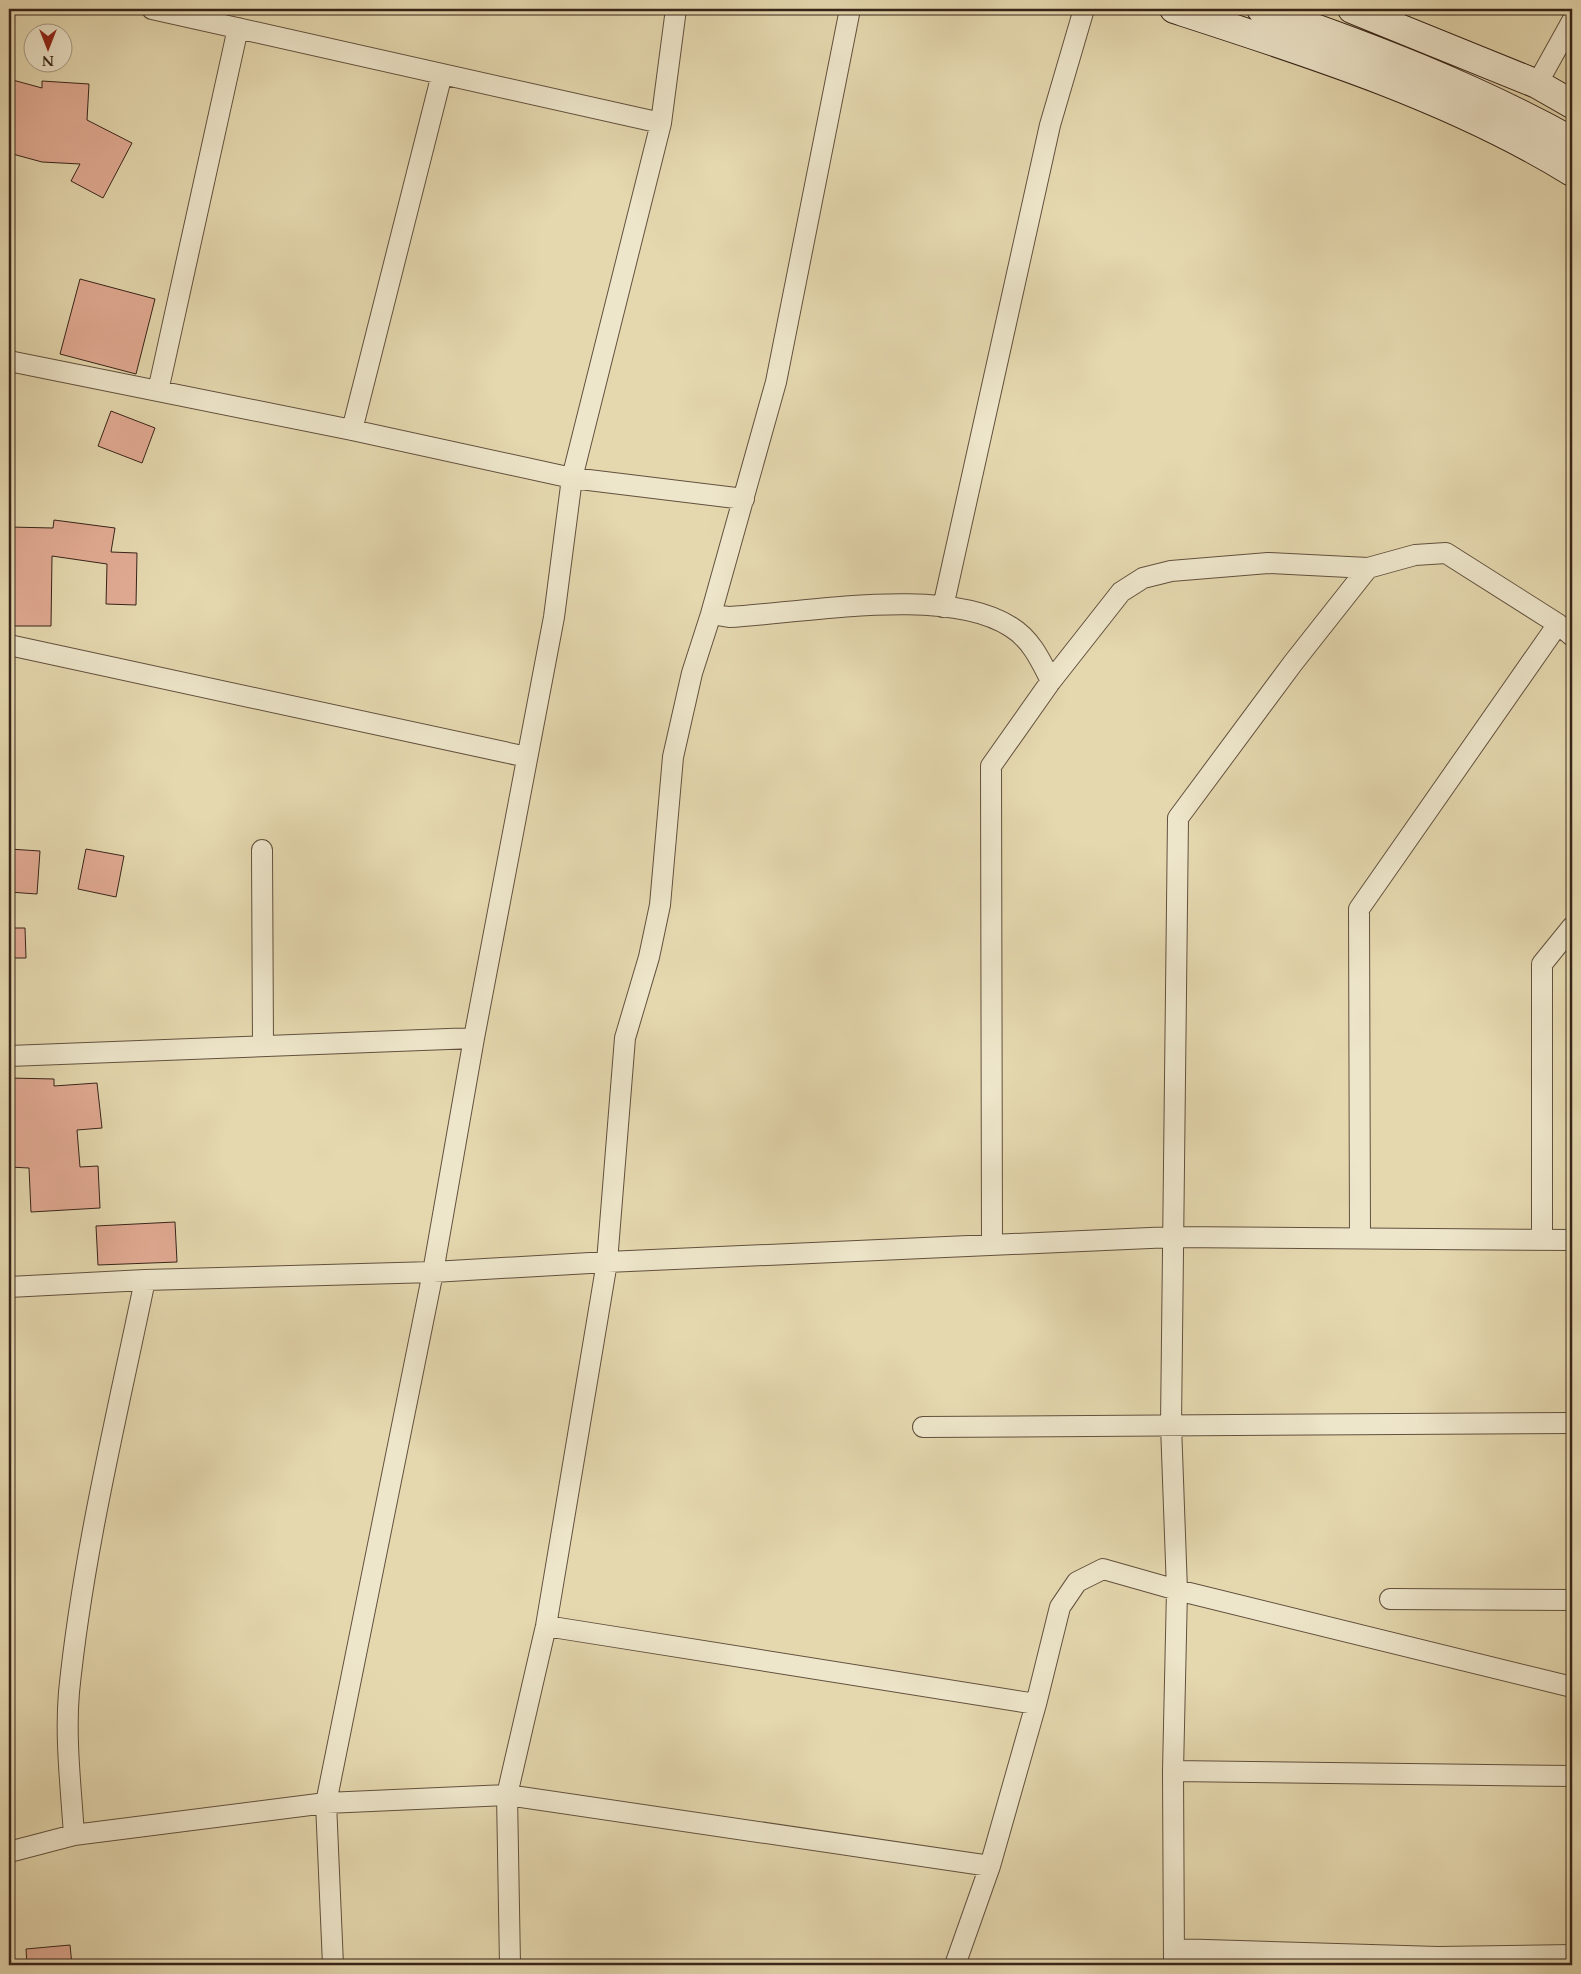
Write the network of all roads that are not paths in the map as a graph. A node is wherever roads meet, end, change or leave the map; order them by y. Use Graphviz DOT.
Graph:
graph roads {
  1 [pos="152,9"];
  2 [pos="676,9"];
  3 [pos="850,9"];
  4 [pos="1084,9"];
  5 [pos="1174,9"];
  6 [pos="1262,9"];
  7 [pos="1352,9"];
  8 [pos="1572,21"];
  9 [pos="238,28"];
  10 [pos="442,74"];
  11 [pos="1537,84"];
  12 [pos="1572,104"];
  13 [pos="661,123"];
  14 [pos="1572,141"];
  15 [pos="1572,172"];
  16 [pos="9,361"];
  17 [pos="158,391"];
  18 [pos="352,430"];
  19 [pos="572,478"];
  20 [pos="744,499"];
  21 [pos="1368,568"];
  22 [pos="944,607"];
  23 [pos="711,614"];
  24 [pos="1565,630"];
  25 [pos="9,645"];
  26 [pos="1051,681"];
  27 [pos="528,757"];
  28 [pos="262,850"];
  29 [pos="1572,927"];
  30 [pos="474,1038"];
  31 [pos="263,1046"];
  32 [pos="9,1056"];
  33 [pos="1172,1237"];
  34 [pos="1360,1238"];
  35 [pos="1542,1240"];
  36 [pos="1572,1240"];
  37 [pos="992,1245"];
  38 [pos="607,1262"];
  39 [pos="433,1272"];
  40 [pos="145,1280"];
  41 [pos="9,1287"];
  42 [pos="1572,1424"];
  43 [pos="1170,1425"];
  44 [pos="923,1427"];
  45 [pos="1177,1590"];
  46 [pos="1390,1599"];
  47 [pos="1572,1600"];
  48 [pos="546,1626"];
  49 [pos="1572,1687"];
  50 [pos="1036,1704"];
  51 [pos="1173,1771"];
  52 [pos="1572,1776"];
  53 [pos="507,1796"];
  54 [pos="326,1803"];
  55 [pos="74,1835"];
  56 [pos="9,1852"];
  57 [pos="990,1866"];
  58 [pos="1572,1955"];
  59 [pos="1174,1957"];
  60 [pos="333,1965"];
  61 [pos="510,1965"];
  62 [pos="955,1965"];
  1 -- 9 [label="street"];
  2 -- 13 [label="street"];
  3 -- 20 [label="street"];
  4 -- 22 [label="street"];
  5 -- 15 [label="main road"];
  6 -- 14 [label="main road"];
  7 -- 11 [label="main road"];
  8 -- 11 [label="street"];
  9 -- 10 [label="street"];
  9 -- 17 [label="street"];
  10 -- 13 [label="street"];
  10 -- 18 [label="street"];
  11 -- 12 [label="main road"];
  13 -- 19 [label="street"];
  16 -- 17 [label="street"];
  17 -- 18 [label="street"];
  18 -- 19 [label="street"];
  19 -- 20 [label="street"];
  19 -- 27 [label="street"];
  20 -- 23 [label="street"];
  21 -- 24 [label="street"];
  21 -- 26 [label="street"];
  21 -- 33 [label="street"];
  22 -- 23 [label="street"];
  22 -- 26 [label="street"];
  23 -- 38 [label="street"];
  24 -- 34 [label="street"];
  25 -- 27 [label="street"];
  26 -- 37 [label="street"];
  27 -- 30 [label="street"];
  28 -- 31 [label="street"];
  29 -- 35 [label="street"];
  30 -- 31 [label="street"];
  30 -- 39 [label="street"];
  31 -- 32 [label="street"];
  33 -- 34 [label="street"];
  33 -- 37 [label="street"];
  33 -- 43 [label="street"];
  34 -- 35 [label="street"];
  35 -- 36 [label="street"];
  37 -- 38 [label="street"];
  38 -- 39 [label="street"];
  38 -- 48 [label="street"];
  39 -- 40 [label="street"];
  39 -- 54 [label="street"];
  40 -- 41 [label="street"];
  40 -- 55 [label="street"];
  42 -- 43 [label="street"];
  43 -- 44 [label="street"];
  43 -- 45 [label="street"];
  45 -- 49 [label="street"];
  45 -- 50 [label="street"];
  45 -- 51 [label="street"];
  46 -- 47 [label="street"];
  48 -- 50 [label="street"];
  48 -- 53 [label="street"];
  50 -- 57 [label="street"];
  51 -- 52 [label="street"];
  51 -- 59 [label="street"];
  53 -- 54 [label="street"];
  53 -- 57 [label="street"];
  53 -- 61 [label="street"];
  54 -- 55 [label="street"];
  54 -- 60 [label="street"];
  55 -- 56 [label="street"];
  57 -- 62 [label="street"];
  58 -- 59 [label="street"];
}
